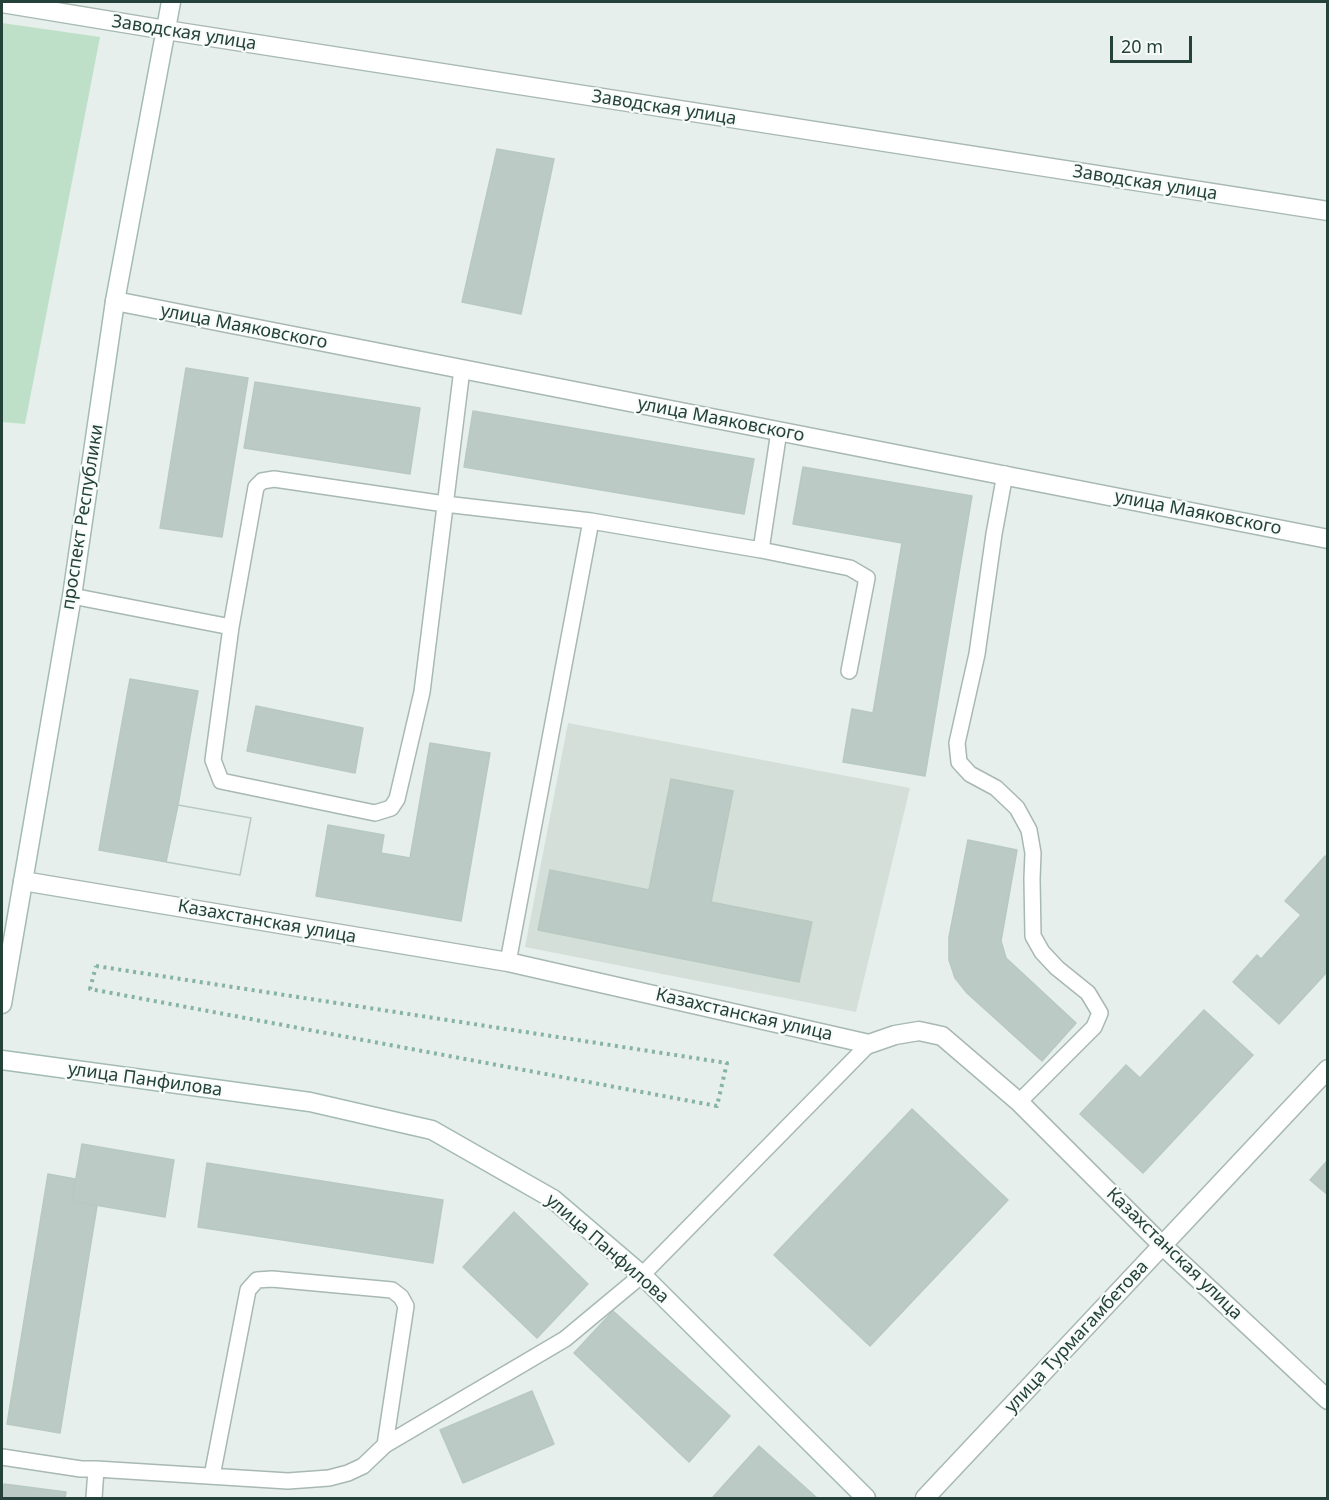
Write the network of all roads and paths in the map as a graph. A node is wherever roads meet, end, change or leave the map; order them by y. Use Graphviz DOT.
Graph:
graph roads {
  1 [pos="171,2"];
  2 [pos="2,3"];
  3 [pos="166,30"];
  4 [pos="1328,211"];
  5 [pos="115,301"];
  6 [pos="462,369"];
  7 [pos="779,431"];
  8 [pos="1005,474"];
  9 [pos="445,504"];
  10 [pos="591,521"];
  11 [pos="1328,539"];
  12 [pos="760,550"];
  13 [pos="72,596"];
  14 [pos="231,627"];
  15 [pos="849,671"];
  16 [pos="23,881"];
  17 [pos="508,962"];
  18 [pos="2,1004"];
  19 [pos="869,1044"];
  20 [pos="2,1060"];
  21 [pos="1328,1069"];
  22 [pos="1019,1102"];
  23 [pos="717,1106"];
  24 [pos="1163,1246"];
  25 [pos="642,1275"];
  26 [pos="1328,1400"];
  27 [pos="385,1445"];
  28 [pos="2,1457"];
  29 [pos="96,1469"];
  30 [pos="212,1476"];
  31 [pos="94,1498"];
  32 [pos="866,1498"];
  33 [pos="925,1498"];
  1 -- 3 [label="street, проспект Республики"];
  2 -- 3 [label="street, Заводская улица"];
  3 -- 4 [label="street, Заводская улица"];
  3 -- 5 [label="street, проспект Республики"];
  5 -- 6 [label="street, улица Маяковского"];
  5 -- 13 [label="street, проспект Республики"];
  6 -- 7 [label="street, улица Маяковского"];
  6 -- 9 [label="lane"];
  7 -- 8 [label="street, улица Маяковского"];
  7 -- 12 [label="lane"];
  8 -- 11 [label="street, улица Маяковского"];
  8 -- 22 [label="lane"];
  9 -- 10 [label="lane"];
  9 -- 14 [label="lane"];
  9 -- 14 [label="lane"];
  10 -- 12 [label="lane"];
  10 -- 17 [label="lane"];
  12 -- 15 [label="lane"];
  13 -- 14 [label="lane"];
  13 -- 16 [label="street, проспект Республики"];
  16 -- 17 [label="street, Казахстанская улица"];
  16 -- 18 [label="street, проспект Республики"];
  17 -- 19 [label="street, Казахстанская улица"];
  19 -- 22 [label="street, Казахстанская улица"];
  19 -- 25 [label="lane"];
  20 -- 25 [label="street, улица Панфилова"];
  21 -- 24 [label="street, улица Турмагамбетова"];
  22 -- 24 [label="street, Казахстанская улица"];
  23 -- 23 [label="path"];
  24 -- 26 [label="street, Казахстанская улица"];
  24 -- 33 [label="street, улица Турмагамбетова"];
  25 -- 27 [label="lane"];
  25 -- 32 [label="street, улица Панфилова"];
  27 -- 30 [label="lane"];
  27 -- 30 [label="lane"];
  28 -- 29 [label="lane"];
  29 -- 30 [label="lane"];
  29 -- 31 [label="lane"];
}
